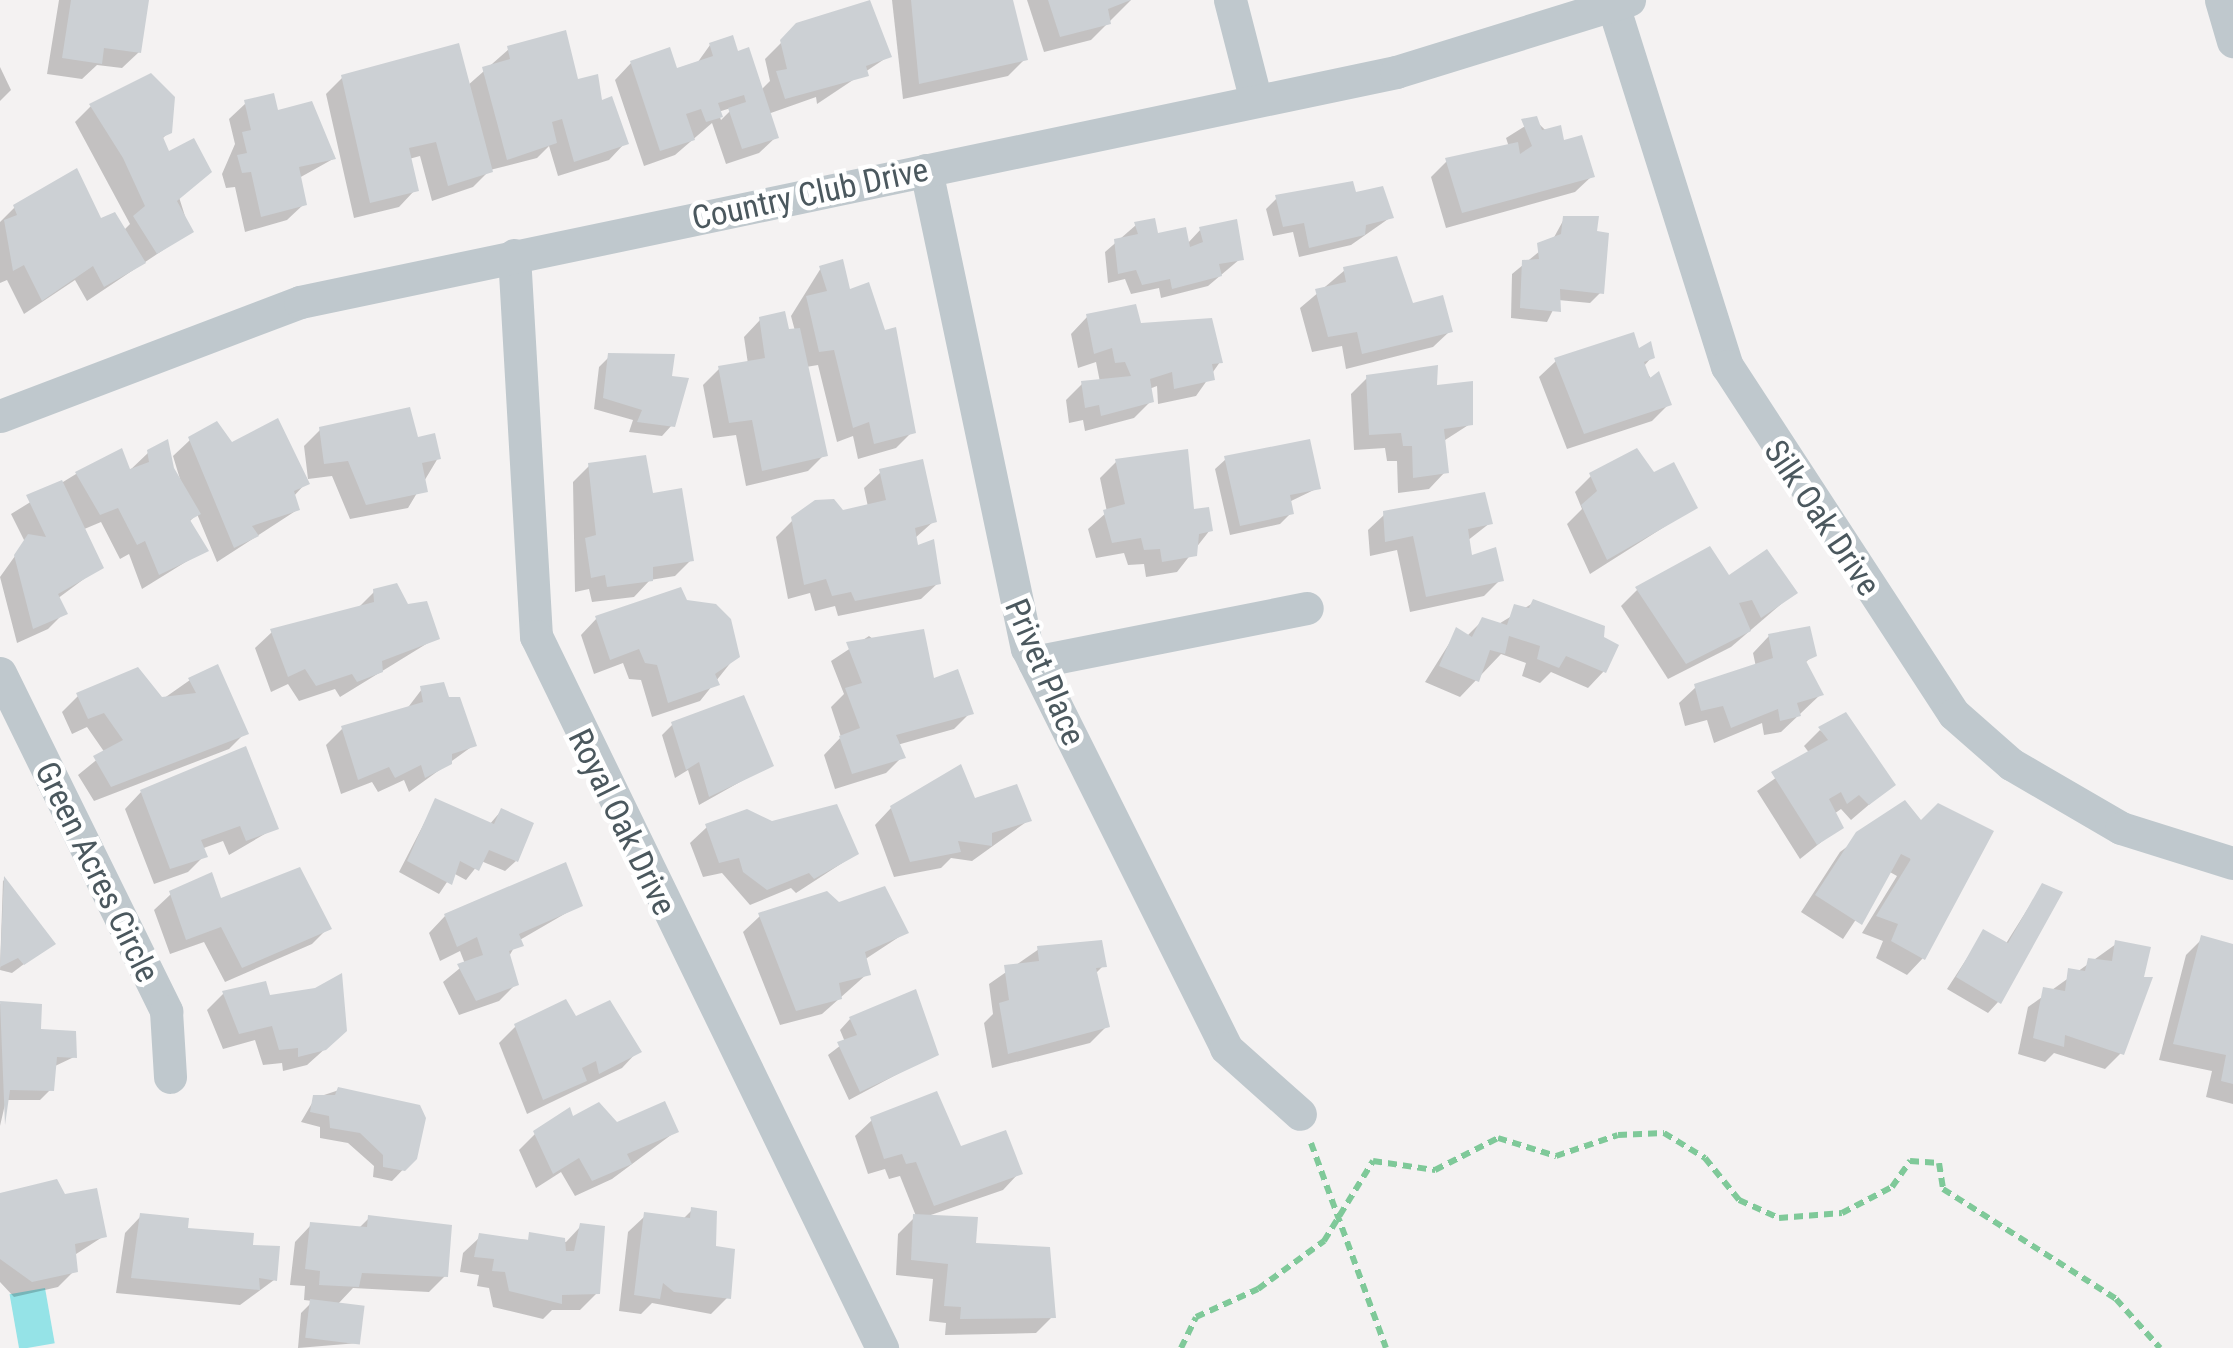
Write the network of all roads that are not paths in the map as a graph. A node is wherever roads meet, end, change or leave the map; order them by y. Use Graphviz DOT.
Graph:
graph roads {
  1 [pos="1230,0"];
  2 [pos="2221,0"];
  3 [pos="1621,2"];
  4 [pos="2233,40"];
  5 [pos="1256,101"];
  6 [pos="926,170"];
  7 [pos="514,255"];
  8 [pos="0,416"];
  9 [pos="1307,608"];
  10 [pos="1034,662"];
  11 [pos="0,673"];
  12 [pos="2233,863"];
  13 [pos="170,1078"];
  14 [pos="1300,1114"];
  15 [pos="882,1348"];
  1 -- 5 [label="street"];
  2 -- 4 [label="street"];
  3 -- 5 [label="street, Country Club Drive"];
  3 -- 12 [label="street, Silk Oak Drive"];
  5 -- 6 [label="street, Country Club Drive"];
  6 -- 7 [label="street, Country Club Drive"];
  6 -- 10 [label="street, Privet Place"];
  7 -- 8 [label="street, Country Club Drive"];
  7 -- 15 [label="street, Royal Oak Drive"];
  9 -- 10 [label="street"];
  10 -- 14 [label="street, Privet Place"];
  11 -- 13 [label="street, Green Acres Circle"];
}
